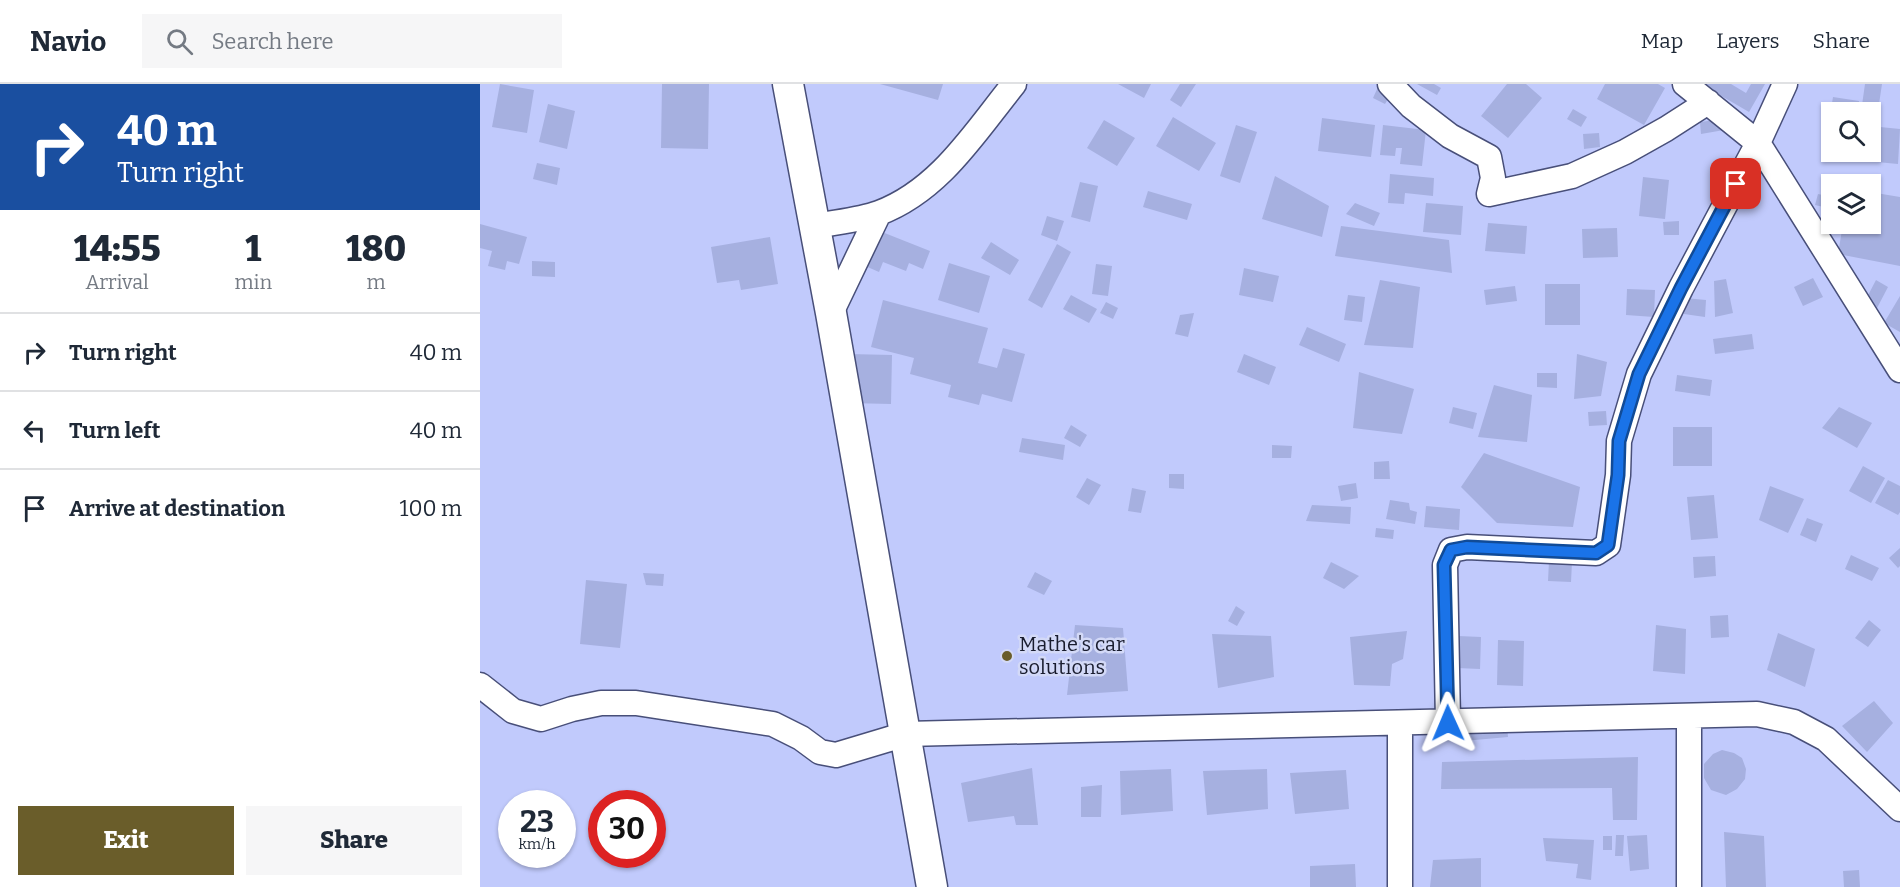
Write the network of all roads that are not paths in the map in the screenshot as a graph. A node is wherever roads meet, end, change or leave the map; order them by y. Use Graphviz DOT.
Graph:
graph roads {
  1 [pos="788,84"];
  2 [pos="1014,84"];
  3 [pos="1390,84"];
  4 [pos="1685,84"];
  5 [pos="1785,84"];
  6 [pos="1708,102"];
  7 [pos="1758,143"];
  8 [pos="879,213"];
  9 [pos="816,226"];
  10 [pos="831,313"];
  11 [pos="1900,370"];
  12 [pos="480,686"];
  13 [pos="1689,717"];
  14 [pos="1400,723"];
  15 [pos="1448,723"];
  16 [pos="906,734"];
  17 [pos="1900,809"];
  18 [pos="932,887"];
  19 [pos="1400,887"];
  20 [pos="1689,887"];
  1 -- 9 [label="street"];
  2 -- 8 [label="street"];
  3 -- 6 [label="street"];
  4 -- 6 [label="street"];
  5 -- 7 [label="street"];
  6 -- 7 [label="street"];
  7 -- 11 [label="street"];
  7 -- 15 [label="street"];
  8 -- 9 [label="street"];
  8 -- 10 [label="street"];
  9 -- 10 [label="street"];
  10 -- 16 [label="street"];
  12 -- 16 [label="street"];
  13 -- 15 [label="street"];
  13 -- 17 [label="street"];
  13 -- 20 [label="street"];
  14 -- 15 [label="street"];
  14 -- 16 [label="street"];
  14 -- 19 [label="street"];
  16 -- 18 [label="street"];
}
